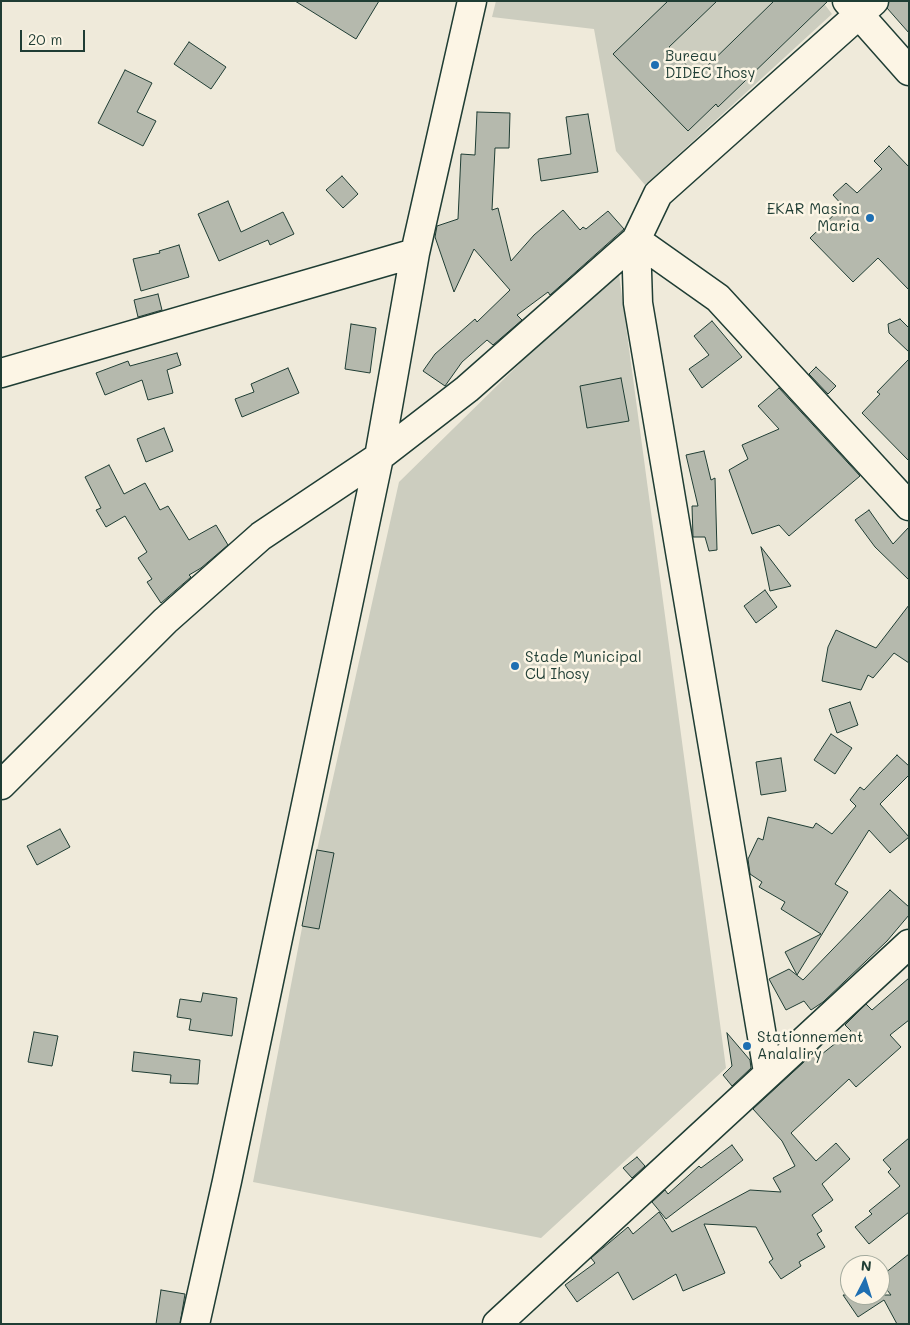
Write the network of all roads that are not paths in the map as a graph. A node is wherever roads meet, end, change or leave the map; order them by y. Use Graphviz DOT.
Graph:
graph roads {
  1 [pos="472,1"];
  2 [pos="860,6"];
  3 [pos="909,71"];
  4 [pos="636,240"];
  5 [pos="415,253"];
  6 [pos="1,373"];
  7 [pos="379,456"];
  8 [pos="909,506"];
  9 [pos="1,785"];
  10 [pos="909,944"];
  11 [pos="768,1072"];
  12 [pos="195,1324"];
  13 [pos="497,1324"];
  1 -- 5 [label="street"];
  2 -- 3 [label="street"];
  2 -- 4 [label="street"];
  4 -- 7 [label="street"];
  4 -- 8 [label="street"];
  4 -- 11 [label="street"];
  5 -- 6 [label="street"];
  5 -- 7 [label="street"];
  7 -- 9 [label="street"];
  7 -- 12 [label="street"];
  10 -- 11 [label="street"];
  11 -- 13 [label="street"];
}
